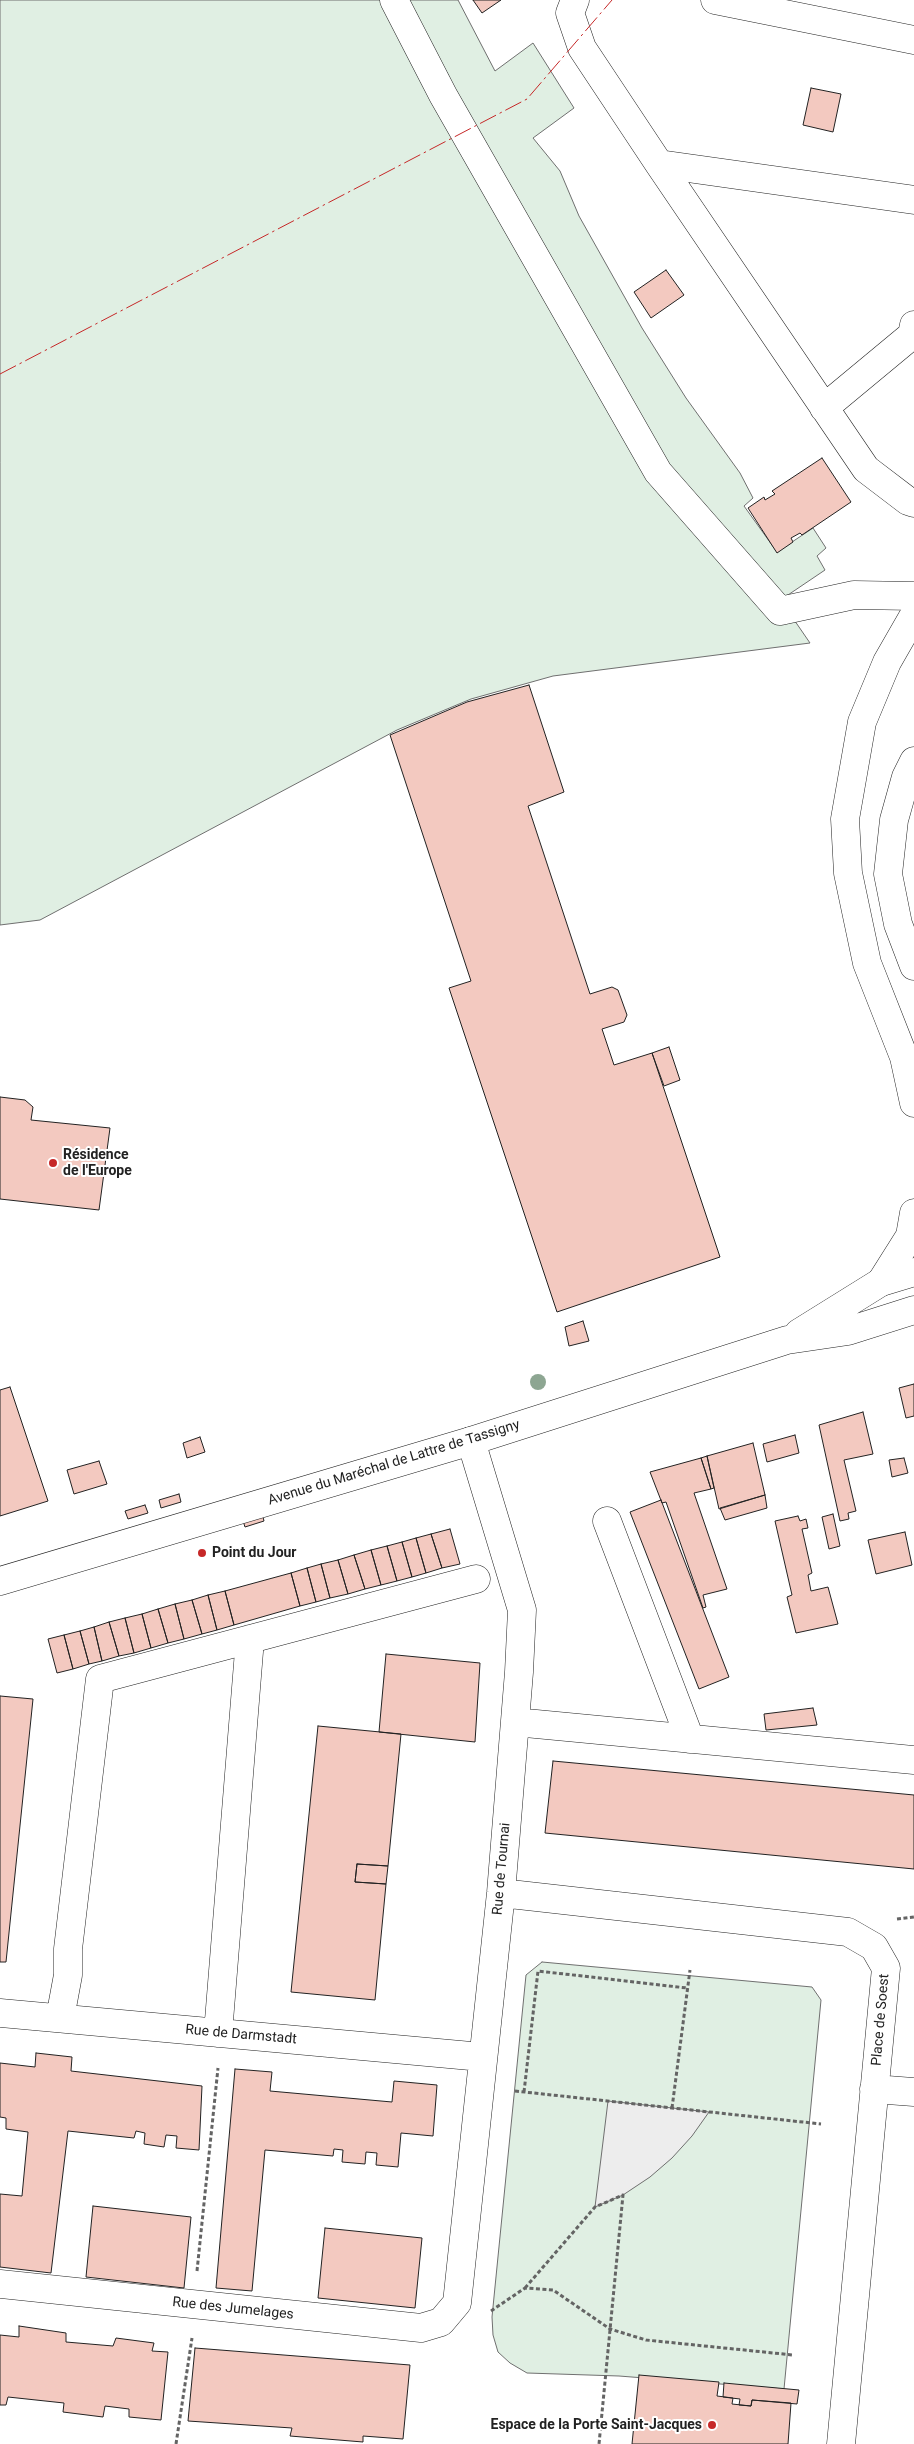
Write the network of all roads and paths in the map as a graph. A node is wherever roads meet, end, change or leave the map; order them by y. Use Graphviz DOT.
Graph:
graph roads {
  1 [pos="394,0"];
  2 [pos="575,0"];
  3 [pos="714,0"];
  4 [pos="914,40"];
  5 [pos="659,164"];
  6 [pos="914,200"];
  7 [pos="914,325"];
  8 [pos="824,408"];
  9 [pos="914,503"];
  10 [pos="914,596"];
  11 [pos="914,615"];
  12 [pos="914,762"];
  13 [pos="914,966"];
  14 [pos="909,1062"];
  15 [pos="914,1103"];
  16 [pos="914,1213"];
  17 [pos="914,1272"];
  18 [pos="881,1282"];
  19 [pos="914,1310"];
  20 [pos="787,1340"];
  21 [pos="470,1440"];
  22 [pos="607,1521"];
  23 [pos="476,1579"];
  24 [pos="0,1581"];
  25 [pos="250,1639"];
  26 [pos="515,1722"];
  27 [pos="690,1739"];
  28 [pos="914,1760"];
  29 [pos="501,1893"];
  30 [pos="914,1917"];
  31 [pos="894,1920"];
  32 [pos="690,1970"];
  33 [pos="687,1988"];
  34 [pos="0,2012"];
  35 [pos="60,2018"];
  36 [pos="218,2033"];
  37 [pos="482,2057"];
  38 [pos="218,2065"];
  39 [pos="874,2089"];
  40 [pos="507,2090"];
  41 [pos="524,2092"];
  42 [pos="914,2092"];
  43 [pos="672,2108"];
  44 [pos="821,2124"];
  45 [pos="197,2272"];
  46 [pos="0,2284"];
  47 [pos="525,2288"];
  48 [pos="457,2303"];
  49 [pos="487,2314"];
  50 [pos="610,2329"];
  51 [pos="194,2330"];
  52 [pos="793,2355"];
  53 [pos="176,2444"];
  54 [pos="599,2444"];
  55 [pos="841,2444"];
  1 -- 10 [label="main road"];
  2 -- 5 [label="main road"];
  3 -- 4 [label="main road"];
  5 -- 6 [label="main road"];
  5 -- 8 [label="main road"];
  7 -- 8 [label="main road"];
  8 -- 9 [label="main road"];
  11 -- 14 [label="main road"];
  12 -- 13 [label="main road"];
  14 -- 15 [label="main road"];
  16 -- 18 [label="main road"];
  17 -- 18 [label="main road"];
  18 -- 20 [label="main road"];
  19 -- 20 [label="main road"];
  20 -- 21 [label="main road, Avenue du Maréchal de Lattre de Tassigny"];
  21 -- 24 [label="main road, Avenue du Maréchal de Lattre de Tassigny"];
  21 -- 26 [label="main road, Rue de Tournai"];
  22 -- 27 [label="main road"];
  23 -- 25 [label="main road"];
  25 -- 35 [label="main road"];
  25 -- 36 [label="main road"];
  26 -- 27 [label="main road"];
  26 -- 29 [label="main road, Rue de Tournai"];
  27 -- 28 [label="main road"];
  29 -- 37 [label="main road, Rue de Tournai"];
  29 -- 39 [label="main road, Place de Soest"];
  30 -- 31 [label="path"];
  32 -- 33 [label="path"];
  33 -- 41 [label="path"];
  33 -- 43 [label="path"];
  34 -- 35 [label="main road, Rue de Darmstadt"];
  35 -- 36 [label="main road, Rue de Darmstadt"];
  36 -- 37 [label="main road, Rue de Darmstadt"];
  37 -- 48 [label="main road, Rue de Tournai"];
  38 -- 45 [label="path"];
  39 -- 42 [label="main road"];
  39 -- 55 [label="main road, Place de Soest"];
  40 -- 41 [label="path"];
  41 -- 43 [label="path"];
  43 -- 44 [label="path"];
  46 -- 48 [label="main road, Rue des Jumelages"];
  47 -- 49 [label="path"];
  47 -- 50 [label="path"];
  47 -- 50 [label="path"];
  50 -- 52 [label="path"];
  50 -- 54 [label="path"];
  51 -- 53 [label="path"];
}
